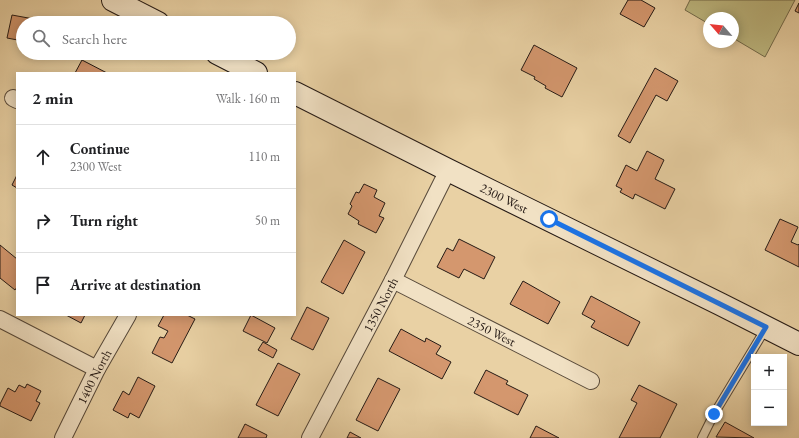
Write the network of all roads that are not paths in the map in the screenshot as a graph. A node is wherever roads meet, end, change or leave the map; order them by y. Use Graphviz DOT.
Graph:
graph roads {
  1 [pos="113,0"];
  2 [pos="144,16"];
  3 [pos="231,60"];
  4 [pos="254,72"];
  5 [pos="296,94"];
  6 [pos="448,170"];
  7 [pos="392,280"];
  8 [pos="127,316"];
  9 [pos="0,319"];
  10 [pos="766,327"];
  11 [pos="799,344"];
  12 [pos="97,369"];
  13 [pos="591,381"];
  14 [pos="63,438"];
  15 [pos="310,438"];
  16 [pos="702,438"];
  1 -- 2 [label="main road"];
  3 -- 4 [label="main road"];
  5 -- 6 [label="main road, 2300 West"];
  6 -- 7 [label="street, 1350 North"];
  6 -- 10 [label="main road, 2300 West"];
  7 -- 13 [label="street, 2350 West"];
  7 -- 15 [label="street, 1350 North"];
  8 -- 12 [label="street, 1400 North"];
  9 -- 12 [label="street"];
  10 -- 11 [label="main road, 2300 West"];
  10 -- 16 [label="lane"];
  12 -- 14 [label="street, 1400 North"];
}
